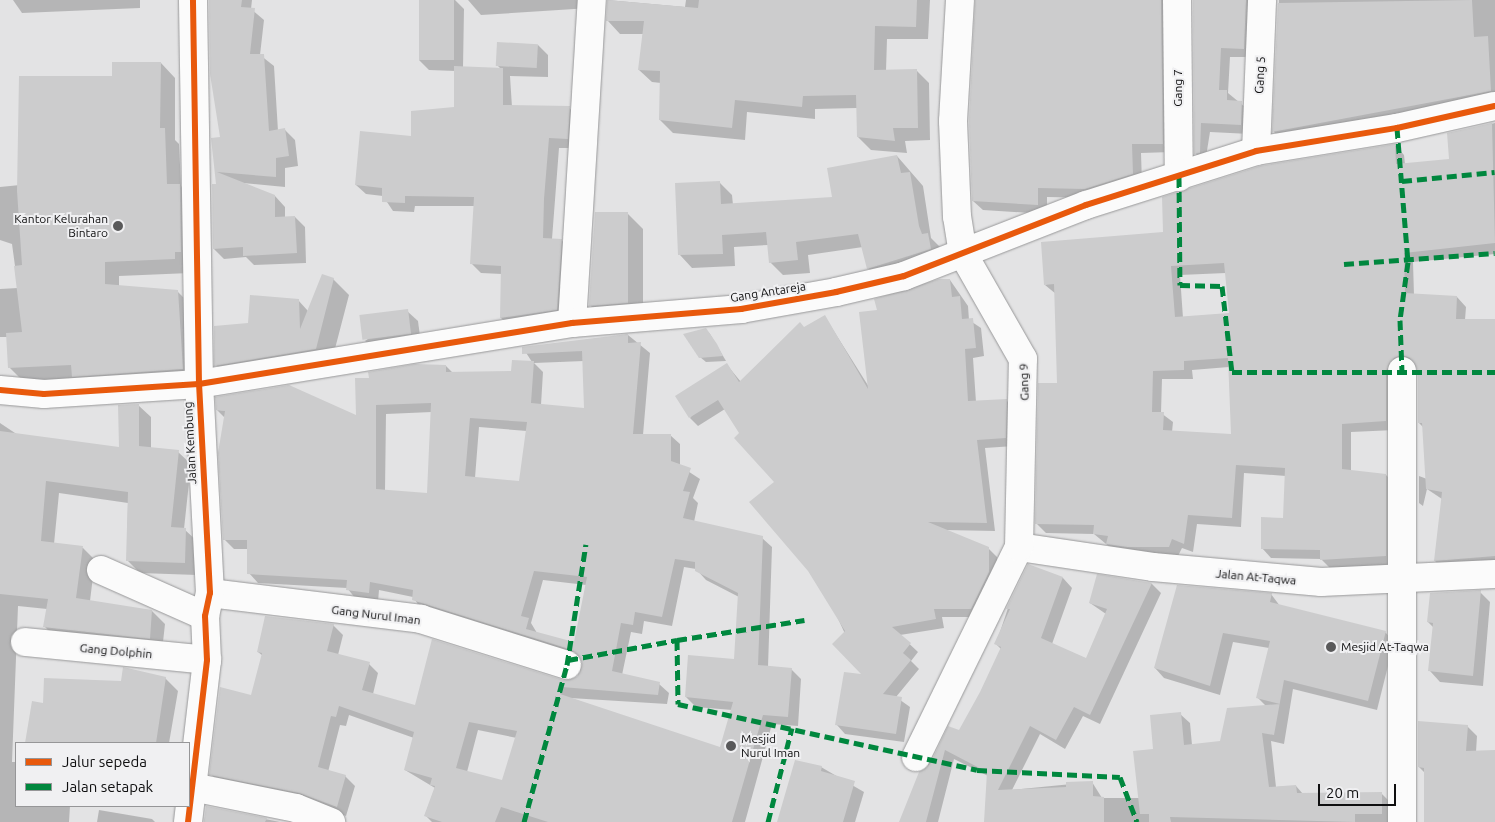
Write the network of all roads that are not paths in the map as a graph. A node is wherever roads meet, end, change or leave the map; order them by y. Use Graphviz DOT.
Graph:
graph roads {
  1 [pos="193,0"];
  2 [pos="592,0"];
  3 [pos="960,0"];
  4 [pos="1177,0"];
  5 [pos="1262,0"];
  6 [pos="1495,106"];
  7 [pos="1256,151"];
  8 [pos="1179,177"];
  9 [pos="963,254"];
  10 [pos="572,323"];
  11 [pos="1402,371"];
  12 [pos="199,384"];
  13 [pos="0,390"];
  14 [pos="1019,547"];
  15 [pos="101,570"];
  16 [pos="1495,574"];
  17 [pos="1402,578"];
  18 [pos="207,604"];
  19 [pos="25,642"];
  20 [pos="207,660"];
  21 [pos="567,665"];
  22 [pos="916,757"];
  23 [pos="192,787"];
  24 [pos="190,804"];
  25 [pos="190,807"];
  26 [pos="188,822"];
  27 [pos="331,822"];
  28 [pos="1402,822"];
  1 -- 12 [label="street, Jalan Kembung"];
  2 -- 10 [label="street"];
  3 -- 9 [label="street, Gang 9"];
  4 -- 8 [label="street, Gang 7"];
  5 -- 7 [label="street, Gang 5"];
  6 -- 7 [label="street, Gang Antareja"];
  7 -- 8 [label="street, Gang Antareja"];
  8 -- 9 [label="street, Gang Antareja"];
  9 -- 10 [label="street, Gang Antareja"];
  9 -- 14 [label="street, Gang 9"];
  10 -- 12 [label="street, Gang Antareja"];
  11 -- 17 [label="street"];
  12 -- 13 [label="street, Gang Antareja"];
  12 -- 18 [label="street, Jalan Kembung"];
  14 -- 17 [label="street, Jalan At-Taqwa"];
  14 -- 22 [label="street, Gang 9"];
  15 -- 18 [label="street, Gang Nurul Iman"];
  16 -- 17 [label="street, Jalan At-Taqwa"];
  17 -- 28 [label="street"];
  18 -- 20 [label="street, Jalan Kembung"];
  18 -- 21 [label="street, Gang Nurul Iman"];
  19 -- 20 [label="street, Gang Dolphin"];
  20 -- 23 [label="street, Jalan Kembung"];
  23 -- 24 [label="street, Jalan Kembung"];
  23 -- 27 [label="street"];
  25 -- 26 [label="street, Jalan Kembung"];
}
